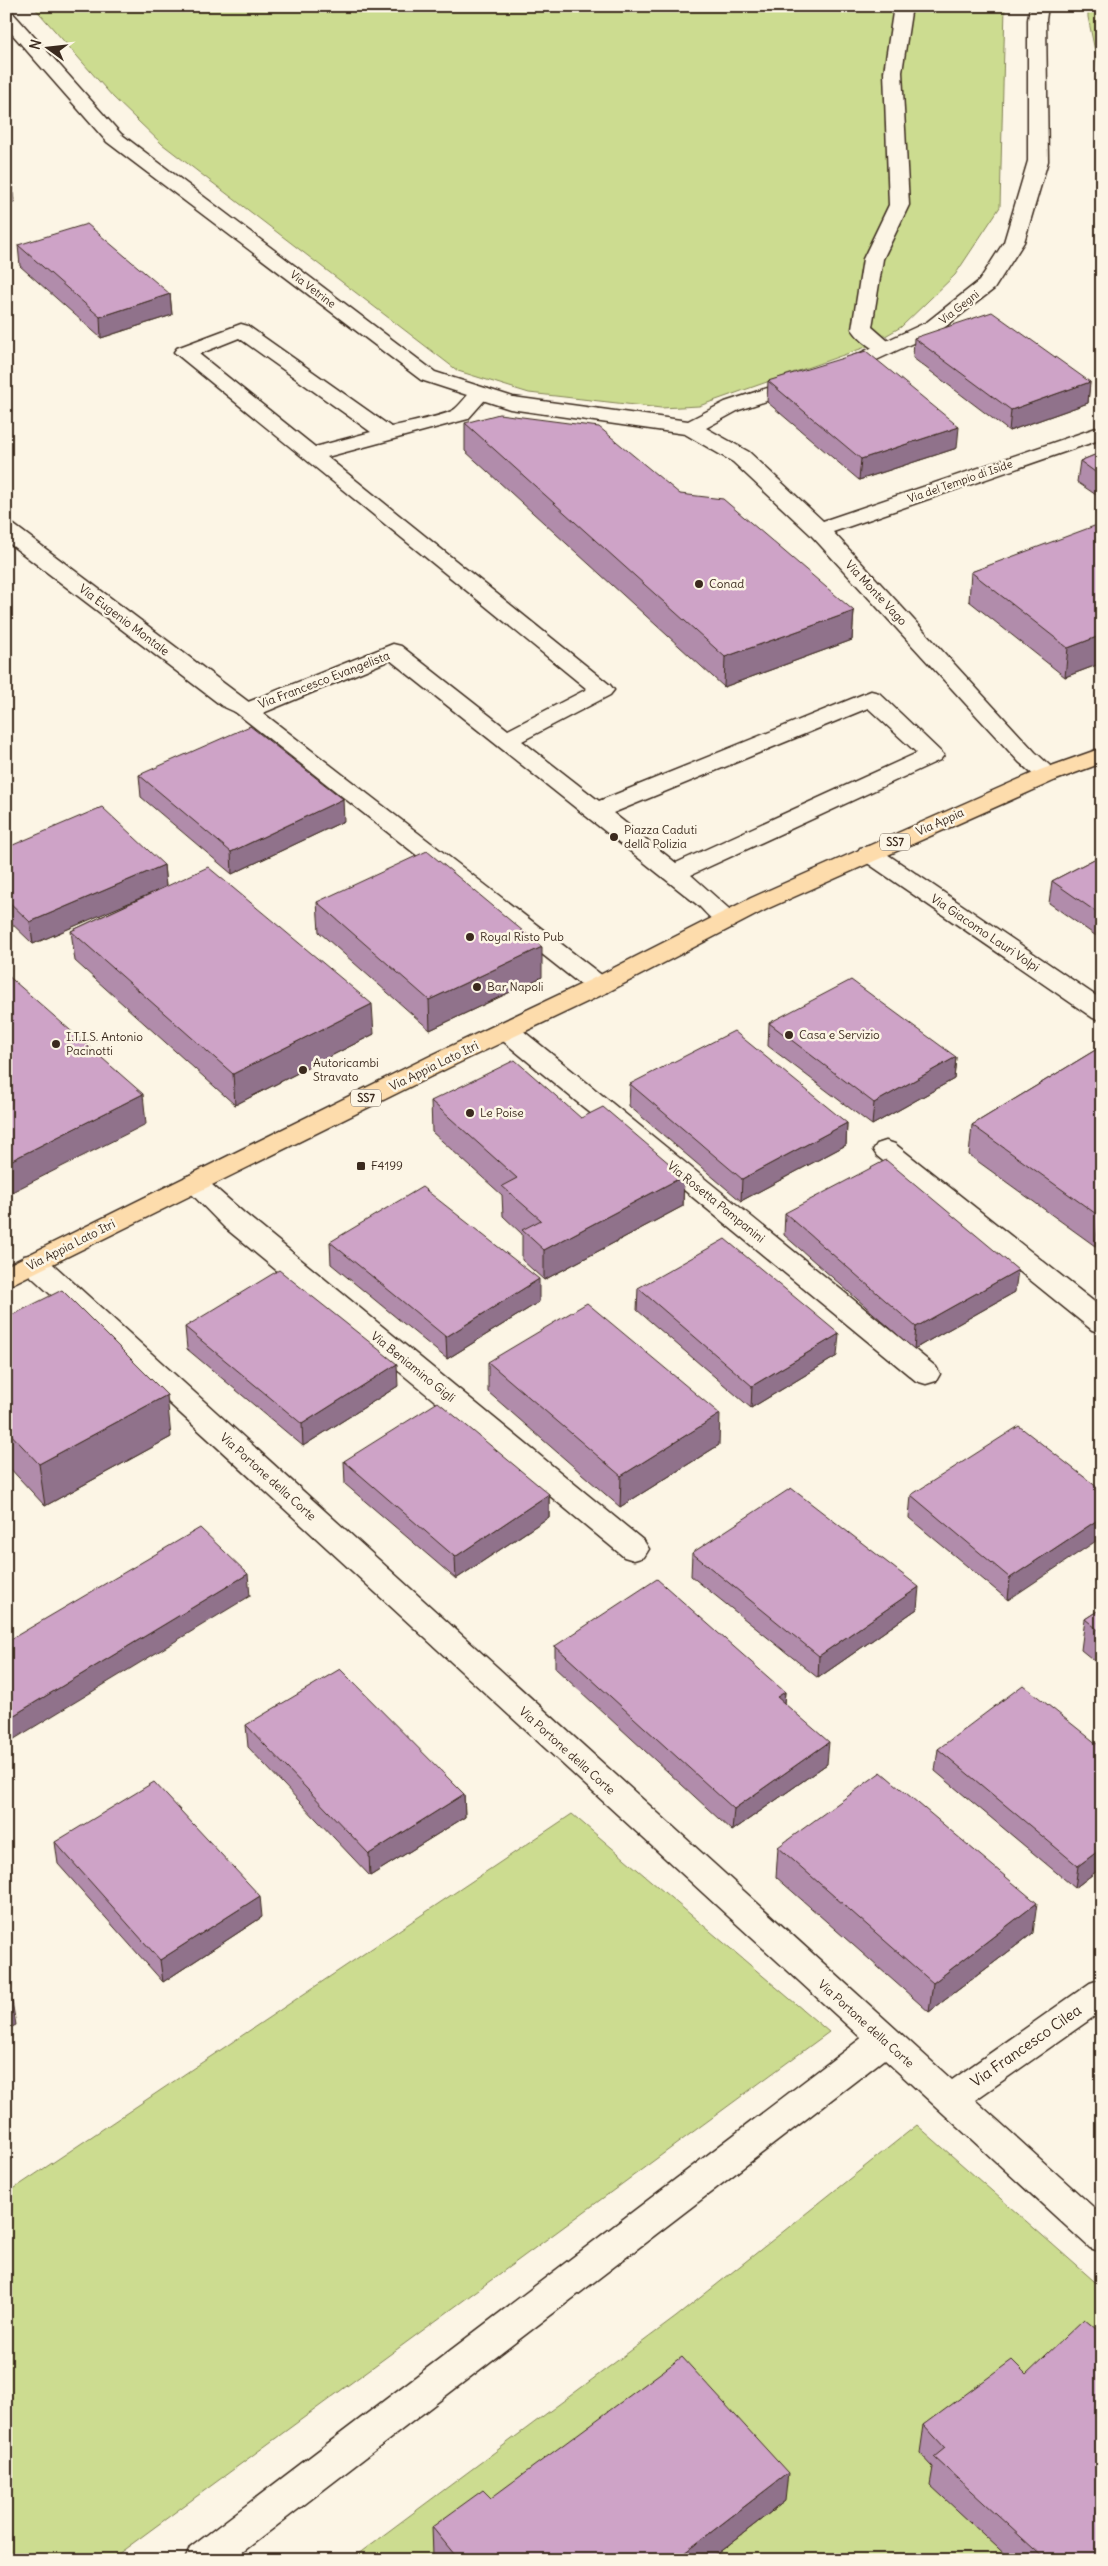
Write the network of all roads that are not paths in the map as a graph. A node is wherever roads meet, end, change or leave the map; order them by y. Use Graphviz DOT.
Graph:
graph roads {
  1 [pos="903,6"];
  2 [pos="1040,6"];
  3 [pos="6,16"];
  4 [pos="886,348"];
  5 [pos="480,393"];
  6 [pos="691,428"];
  7 [pos="1102,432"];
  8 [pos="388,434"];
  9 [pos="311,455"];
  10 [pos="6,530"];
  11 [pos="819,530"];
  12 [pos="244,709"];
  13 [pos="506,740"];
  14 [pos="1102,755"];
  15 [pos="1048,775"];
  16 [pos="596,810"];
  17 [pos="869,853"];
  18 [pos="674,873"];
  19 [pos="727,920"];
  20 [pos="599,986"];
  21 [pos="1102,1012"];
  22 [pos="507,1031"];
  23 [pos="886,1150"];
  24 [pos="194,1183"];
  25 [pos="34,1263"];
  26 [pos="6,1278"];
  27 [pos="1102,1323"];
  28 [pos="926,1374"];
  29 [pos="634,1549"];
  30 [pos="1102,1993"];
  31 [pos="884,2040"];
  32 [pos="951,2099"];
  33 [pos="1102,2237"];
  34 [pos="203,2560"];
  1 -- 4 [label="street"];
  2 -- 4 [label="street, Via Gegni"];
  3 -- 5 [label="street, Via Vetrine"];
  4 -- 6 [label="street, Via Gegni"];
  5 -- 6 [label="street, Via Vetrine"];
  5 -- 8 [label="street"];
  6 -- 11 [label="street, Via Monte Vago"];
  7 -- 11 [label="street, Via del Tempio di Iside"];
  8 -- 9 [label="street"];
  8 -- 9 [label="street"];
  9 -- 13 [label="street"];
  10 -- 12 [label="street, Via Eugenio Montale"];
  11 -- 15 [label="street, Via Monte Vago"];
  12 -- 13 [label="street, Via Francesco Evangelista"];
  12 -- 20 [label="street, Via Francesco Evangelista"];
  13 -- 16 [label="street, Via Francesco Evangelista"];
  14 -- 15 [label="main road, Via Appia / SS7"];
  15 -- 17 [label="main road, Via Appia / SS7"];
  16 -- 18 [label="street, Via Francesco Evangelista"];
  16 -- 18 [label="street"];
  17 -- 19 [label="main road, Via Appia / SS7"];
  17 -- 21 [label="street, Via Giacomo Lauri Volpi"];
  18 -- 19 [label="street, Via Francesco Evangelista"];
  19 -- 20 [label="main road, Via Appia Lato Itri / SS7"];
  20 -- 22 [label="main road, Via Appia Lato Itri / SS7"];
  22 -- 24 [label="main road, Via Appia Lato Itri / SS7"];
  22 -- 28 [label="street, Via Rosetta Pampanini"];
  23 -- 27 [label="street"];
  24 -- 25 [label="main road, Via Appia Lato Itri / SS7"];
  24 -- 29 [label="street, Via Beniamino Gigli"];
  25 -- 26 [label="main road, Via Appia Lato Itri / SS7"];
  25 -- 31 [label="street, Via Portone della Corte"];
  30 -- 32 [label="street, Via Francesco Cilea"];
  31 -- 32 [label="street, Via Portone della Corte"];
  31 -- 34 [label="street"];
  32 -- 33 [label="street, Via Portone della Corte"];
}
